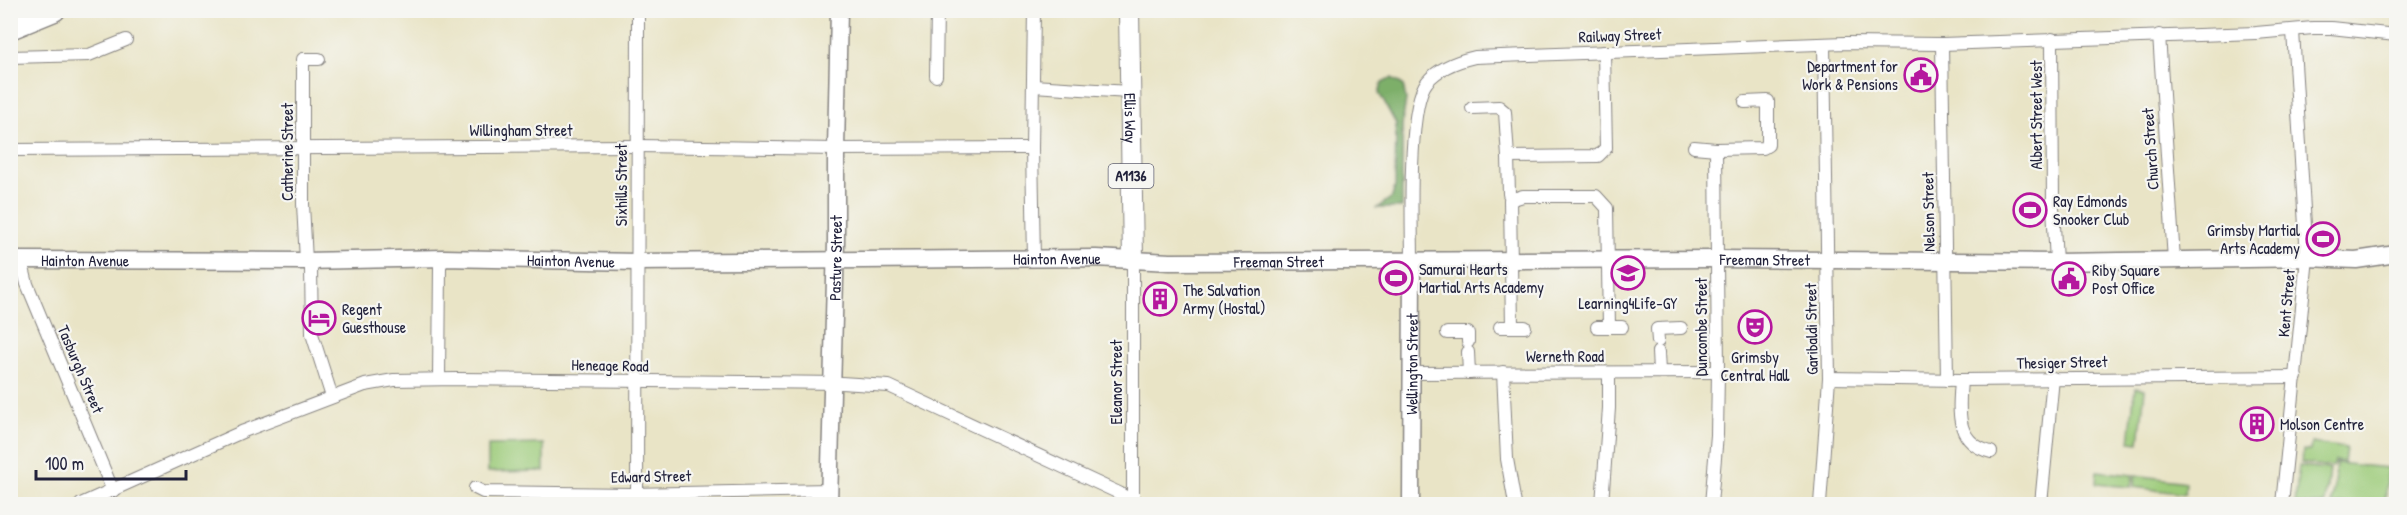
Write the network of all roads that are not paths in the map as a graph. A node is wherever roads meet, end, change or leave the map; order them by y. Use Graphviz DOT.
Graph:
graph roads {
  1 [pos="54,10"];
  2 [pos="638,10"];
  3 [pos="839,10"];
  4 [pos="937,10"];
  5 [pos="1034,10"];
  6 [pos="1129,10"];
  7 [pos="10,28"];
  8 [pos="2293,31"];
  9 [pos="2397,34"];
  10 [pos="2159,35"];
  11 [pos="2052,39"];
  12 [pos="126,40"];
  13 [pos="1824,44"];
  14 [pos="1942,44"];
  15 [pos="1604,52"];
  16 [pos="10,57"];
  17 [pos="319,58"];
  18 [pos="936,76"];
  19 [pos="1426,82"];
  20 [pos="1033,86"];
  21 [pos="1129,92"];
  22 [pos="1745,102"];
  23 [pos="1472,108"];
  24 [pos="638,146"];
  25 [pos="1694,147"];
  26 [pos="303,148"];
  27 [pos="1032,148"];
  28 [pos="836,149"];
  29 [pos="1716,149"];
  30 [pos="10,150"];
  31 [pos="1508,158"];
  32 [pos="1509,200"];
  33 [pos="2397,254"];
  34 [pos="444,258"];
  35 [pos="2307,258"];
  36 [pos="1717,259"];
  37 [pos="16,260"];
  38 [pos="1034,260"];
  39 [pos="1133,260"];
  40 [pos="1511,260"];
  41 [pos="1608,260"];
  42 [pos="1827,260"];
  43 [pos="2174,260"];
  44 [pos="311,261"];
  45 [pos="836,261"];
  46 [pos="1412,261"];
  47 [pos="1946,261"];
  48 [pos="637,262"];
  49 [pos="2056,262"];
  50 [pos="1512,327"];
  51 [pos="1609,327"];
  52 [pos="1681,328"];
  53 [pos="1447,333"];
  54 [pos="1503,372"];
  55 [pos="1659,372"];
  56 [pos="1718,372"];
  57 [pos="1412,373"];
  58 [pos="1469,373"];
  59 [pos="1609,373"];
  60 [pos="2296,377"];
  61 [pos="1829,378"];
  62 [pos="2053,378"];
  63 [pos="439,379"];
  64 [pos="1947,380"];
  65 [pos="1961,380"];
  66 [pos="638,382"];
  67 [pos="833,384"];
  68 [pos="332,397"];
  69 [pos="1991,453"];
  70 [pos="475,488"];
  71 [pos="113,490"];
  72 [pos="829,497"];
  73 [pos="637,499"];
  74 [pos="1134,503"];
  75 [pos="81,504"];
  76 [pos="1411,504"];
  77 [pos="1515,504"];
  78 [pos="1602,504"];
  79 [pos="1711,504"];
  80 [pos="1820,504"];
  81 [pos="2041,504"];
  82 [pos="2282,504"];
  1 -- 7 [label="highway"];
  2 -- 24 [label="street, Sixhills Street"];
  3 -- 28 [label="main road, Pasture Street"];
  4 -- 18 [label="street"];
  5 -- 20 [label="street"];
  6 -- 21 [label="main road, Ellis Way / A1136"];
  8 -- 9 [label="street, Railway Street"];
  8 -- 10 [label="street, Railway Street"];
  8 -- 35 [label="street, Kent Street"];
  10 -- 11 [label="street, Railway Street"];
  10 -- 43 [label="street, Church Street"];
  11 -- 14 [label="street, Railway Street"];
  11 -- 49 [label="street, Albert Street West"];
  12 -- 16 [label="street"];
  13 -- 14 [label="street, Railway Street"];
  13 -- 15 [label="street, Railway Street"];
  13 -- 42 [label="street, Garibaldi Street"];
  14 -- 47 [label="street, Nelson Street"];
  15 -- 19 [label="street, Railway Street"];
  15 -- 31 [label="street"];
  17 -- 26 [label="street, Catherine Street"];
  19 -- 46 [label="street, Wellington Street"];
  20 -- 21 [label="street"];
  20 -- 27 [label="street"];
  21 -- 39 [label="main road, Ellis Way / A1136"];
  22 -- 29 [label="street"];
  23 -- 31 [label="street"];
  24 -- 26 [label="street, Willingham Street"];
  24 -- 28 [label="street, Willingham Street"];
  24 -- 48 [label="street, Sixhills Street"];
  25 -- 29 [label="street"];
  26 -- 30 [label="street, Willingham Street"];
  26 -- 44 [label="street, Catherine Street"];
  27 -- 28 [label="street, Willingham Street"];
  27 -- 38 [label="street"];
  28 -- 45 [label="main road, Pasture Street"];
  29 -- 36 [label="street, Duncombe Street"];
  31 -- 32 [label="street"];
  32 -- 40 [label="street"];
  32 -- 41 [label="street"];
  33 -- 35 [label="main road, Freeman Street"];
  34 -- 44 [label="main road, Hainton Avenue"];
  34 -- 48 [label="main road, Hainton Avenue"];
  34 -- 63 [label="street"];
  35 -- 43 [label="main road, Freeman Street"];
  35 -- 60 [label="street, Kent Street"];
  36 -- 41 [label="main road, Freeman Street"];
  36 -- 42 [label="main road, Freeman Street"];
  36 -- 56 [label="street, Duncombe Street"];
  37 -- 44 [label="main road, Hainton Avenue"];
  37 -- 71 [label="street, Tasburgh Street"];
  38 -- 39 [label="main road, Hainton Avenue"];
  38 -- 45 [label="main road, Hainton Avenue"];
  39 -- 46 [label="main road, Freeman Street"];
  39 -- 74 [label="street, Eleanor Street"];
  40 -- 41 [label="main road, Freeman Street"];
  40 -- 46 [label="main road, Freeman Street"];
  40 -- 50 [label="street"];
  41 -- 51 [label="street"];
  42 -- 47 [label="main road, Freeman Street"];
  42 -- 61 [label="street, Garibaldi Street"];
  43 -- 49 [label="main road, Freeman Street"];
  44 -- 68 [label="street, Catherine Street"];
  45 -- 48 [label="main road, Hainton Avenue"];
  45 -- 67 [label="main road, Pasture Street"];
  46 -- 57 [label="main road, Wellington Street"];
  47 -- 49 [label="main road, Freeman Street"];
  47 -- 64 [label="street, Nelson Street"];
  48 -- 66 [label="street, Sixhills Street"];
  52 -- 55 [label="street"];
  53 -- 58 [label="street"];
  54 -- 58 [label="street, Werneth Road"];
  54 -- 59 [label="street, Werneth Road"];
  54 -- 77 [label="street"];
  55 -- 56 [label="street, Werneth Road"];
  55 -- 59 [label="street, Werneth Road"];
  56 -- 79 [label="street, Duncombe Street"];
  57 -- 58 [label="street, Werneth Road"];
  57 -- 76 [label="main road, Wellington Street"];
  59 -- 78 [label="street"];
  60 -- 62 [label="street, Thesiger Street"];
  60 -- 82 [label="street, Kent Street"];
  61 -- 64 [label="street, Thesiger Street"];
  61 -- 80 [label="street, Garibaldi Street"];
  62 -- 65 [label="street, Thesiger Street"];
  62 -- 81 [label="street"];
  63 -- 66 [label="street, Heneage Road"];
  63 -- 68 [label="street, Heneage Road"];
  64 -- 65 [label="street, Thesiger Street"];
  65 -- 69 [label="street"];
  66 -- 67 [label="street, Heneage Road"];
  66 -- 73 [label="street, Sixhills Street"];
  67 -- 72 [label="main road, Pasture Street"];
  67 -- 74 [label="street, Heneage Road"];
  68 -- 71 [label="street, Heneage Road"];
  70 -- 73 [label="street, Edward Street"];
  71 -- 75 [label="street, Heneage Road"];
  72 -- 73 [label="street, Edward Street"];
}
